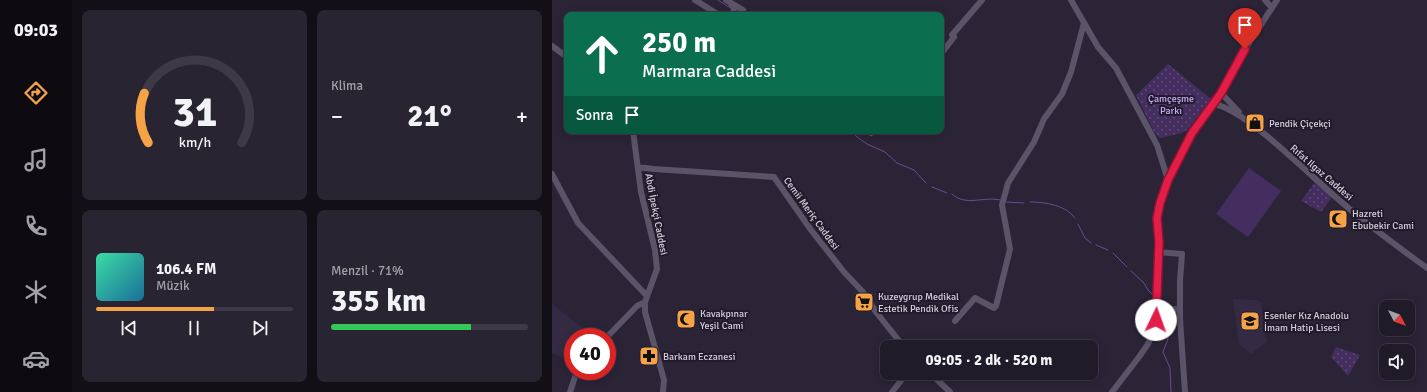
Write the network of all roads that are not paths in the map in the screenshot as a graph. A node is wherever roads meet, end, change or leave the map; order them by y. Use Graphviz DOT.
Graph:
graph roads {
  1 [pos="695,0"];
  2 [pos="701,0"];
  3 [pos="982,0"];
  4 [pos="1071,0"];
  5 [pos="1265,0"];
  6 [pos="1277,0"];
  7 [pos="728,1"];
  8 [pos="707,7"];
  9 [pos="1272,8"];
  10 [pos="743,10"];
  11 [pos="714,12"];
  12 [pos="734,12"];
  13 [pos="1084,23"];
  14 [pos="552,46"];
  15 [pos="944,50"];
  16 [pos="564,55"];
  17 [pos="1221,93"];
  18 [pos="1213,104"];
  19 [pos="1244,118"];
  20 [pos="633,134"];
  21 [pos="638,167"];
  22 [pos="552,174"];
  23 [pos="1168,180"];
  24 [pos="1158,252"];
  25 [pos="1427,268"];
  26 [pos="646,299"];
  27 [pos="1180,309"];
  28 [pos="1157,310"];
  29 [pos="955,322"];
  30 [pos="616,328"];
  31 [pos="898,340"];
  32 [pos="574,380"];
  33 [pos="901,380"];
  34 [pos="937,380"];
  35 [pos="570,392"];
  36 [pos="662,392"];
  37 [pos="892,392"];
  38 [pos="950,392"];
  39 [pos="1112,392"];
  40 [pos="1185,392"];
  1 -- 8 [label="street"];
  2 -- 8 [label="street"];
  3 -- 15 [label="street"];
  4 -- 13 [label="street"];
  5 -- 9 [label="street"];
  6 -- 9 [label="street"];
  7 -- 10 [label="street"];
  7 -- 12 [label="street"];
  8 -- 11 [label="street"];
  9 -- 17 [label="street"];
  13 -- 23 [label="street"];
  13 -- 29 [label="street"];
  14 -- 16 [label="street"];
  17 -- 18 [label="street"];
  17 -- 19 [label="street, Rıfat Ilgaz Caddesi"];
  18 -- 19 [label="street, Rıfat Ilgaz Caddesi"];
  18 -- 23 [label="street"];
  19 -- 25 [label="street, Rıfat Ilgaz Caddesi"];
  20 -- 21 [label="street, Abdi İpekçi Caddesi"];
  21 -- 26 [label="street, Abdi İpekçi Caddesi"];
  21 -- 31 [label="street, Cemii Meriç Caddesi"];
  22 -- 26 [label="street"];
  23 -- 24 [label="street"];
  24 -- 27 [label="street"];
  24 -- 28 [label="street"];
  26 -- 30 [label="street"];
  26 -- 36 [label="street, Abdi İpekçi Caddesi"];
  27 -- 28 [label="street"];
  27 -- 40 [label="street"];
  28 -- 39 [label="street"];
  32 -- 35 [label="street"];
  33 -- 37 [label="street"];
  34 -- 38 [label="street"];
}
